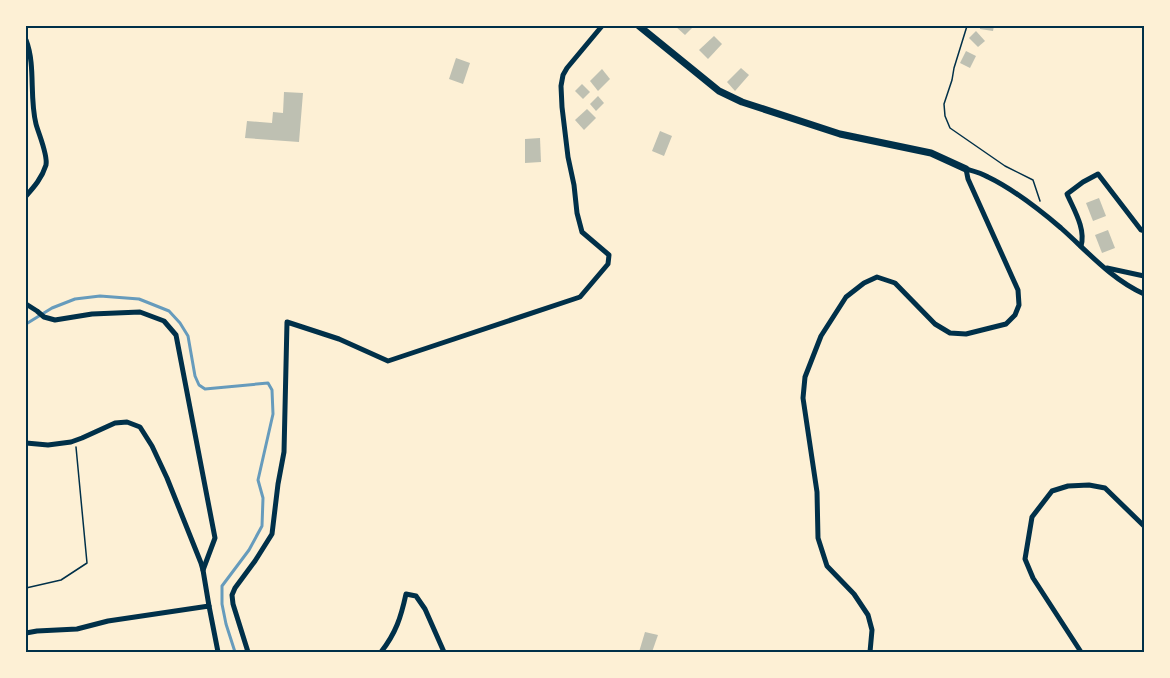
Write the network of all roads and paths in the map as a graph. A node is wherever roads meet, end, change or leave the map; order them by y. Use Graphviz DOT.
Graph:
graph roads {
  1 [pos="602,26"];
  2 [pos="639,26"];
  3 [pos="967,26"];
  4 [pos="26,40"];
  5 [pos="966,169"];
  6 [pos="26,196"];
  7 [pos="1044,215"];
  8 [pos="1144,231"];
  9 [pos="1081,246"];
  10 [pos="1103,267"];
  11 [pos="1144,276"];
  12 [pos="1144,294"];
  13 [pos="26,304"];
  14 [pos="76,440"];
  15 [pos="26,443"];
  16 [pos="1144,526"];
  17 [pos="204,570"];
  18 [pos="26,588"];
  19 [pos="209,606"];
  20 [pos="26,633"];
  21 [pos="218,652"];
  22 [pos="248,652"];
  23 [pos="381,652"];
  24 [pos="444,652"];
  25 [pos="870,652"];
  26 [pos="1082,652"];
  1 -- 22 [label="street"];
  2 -- 5 [label="street"];
  3 -- 7 [label="path"];
  4 -- 6 [label="street"];
  5 -- 7 [label="street"];
  5 -- 25 [label="street"];
  7 -- 9 [label="street"];
  8 -- 9 [label="street"];
  9 -- 10 [label="street"];
  10 -- 11 [label="street"];
  10 -- 12 [label="street"];
  13 -- 17 [label="street"];
  14 -- 15 [label="street"];
  14 -- 17 [label="street"];
  14 -- 18 [label="path"];
  16 -- 26 [label="street"];
  17 -- 19 [label="street"];
  19 -- 20 [label="street"];
  19 -- 21 [label="street"];
  23 -- 24 [label="street"];
}
